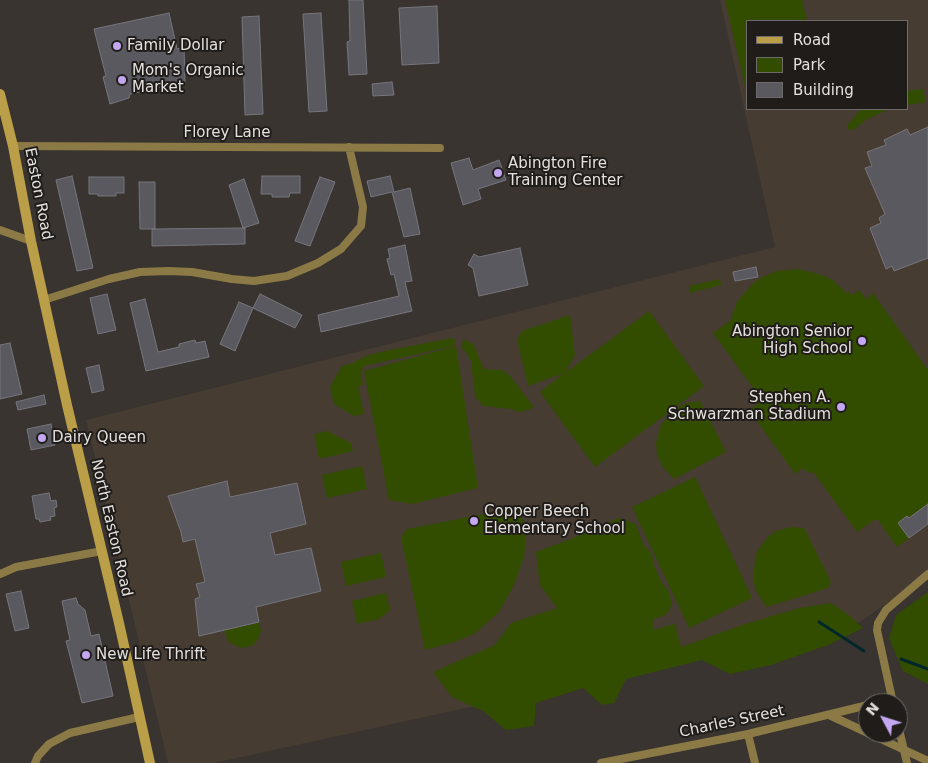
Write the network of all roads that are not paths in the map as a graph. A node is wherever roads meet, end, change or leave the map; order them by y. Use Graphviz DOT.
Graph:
graph roads {
  1 [pos="0,94"];
  2 [pos="13,146"];
  3 [pos="349,147"];
  4 [pos="440,148"];
  5 [pos="0,230"];
  6 [pos="31,241"];
  7 [pos="44,300"];
  8 [pos="102,551"];
  9 [pos="0,574"];
  10 [pos="928,574"];
  11 [pos="891,693"];
  12 [pos="858,708"];
  13 [pos="829,715"];
  14 [pos="139,717"];
  15 [pos="858,728"];
  16 [pos="748,734"];
  17 [pos="890,743"];
  18 [pos="902,743"];
  19 [pos="904,749"];
  20 [pos="928,760"];
  21 [pos="612,762"];
  22 [pos="35,763"];
  23 [pos="150,763"];
  24 [pos="602,763"];
  25 [pos="755,763"];
  26 [pos="907,763"];
  1 -- 2 [label="main road, Easton Road"];
  2 -- 3 [label="street, Florey Lane"];
  2 -- 6 [label="main road, Easton Road"];
  3 -- 4 [label="street, Florey Lane"];
  3 -- 7 [label="street"];
  5 -- 6 [label="street"];
  6 -- 7 [label="main road, Easton Road"];
  7 -- 8 [label="main road, North Easton Road"];
  8 -- 9 [label="street"];
  8 -- 14 [label="main road, North Easton Road"];
  10 -- 11 [label="street"];
  12 -- 13 [label="street, Charles Street"];
  13 -- 15 [label="street"];
  13 -- 16 [label="street, Charles Street"];
  14 -- 22 [label="street"];
  14 -- 23 [label="main road, North Easton Road"];
  16 -- 21 [label="street, Charles Street"];
  16 -- 25 [label="street"];
  17 -- 19 [label="street"];
  18 -- 19 [label="street"];
  19 -- 20 [label="street"];
  19 -- 26 [label="street"];
  21 -- 24 [label="street, Charles Street"];
}
